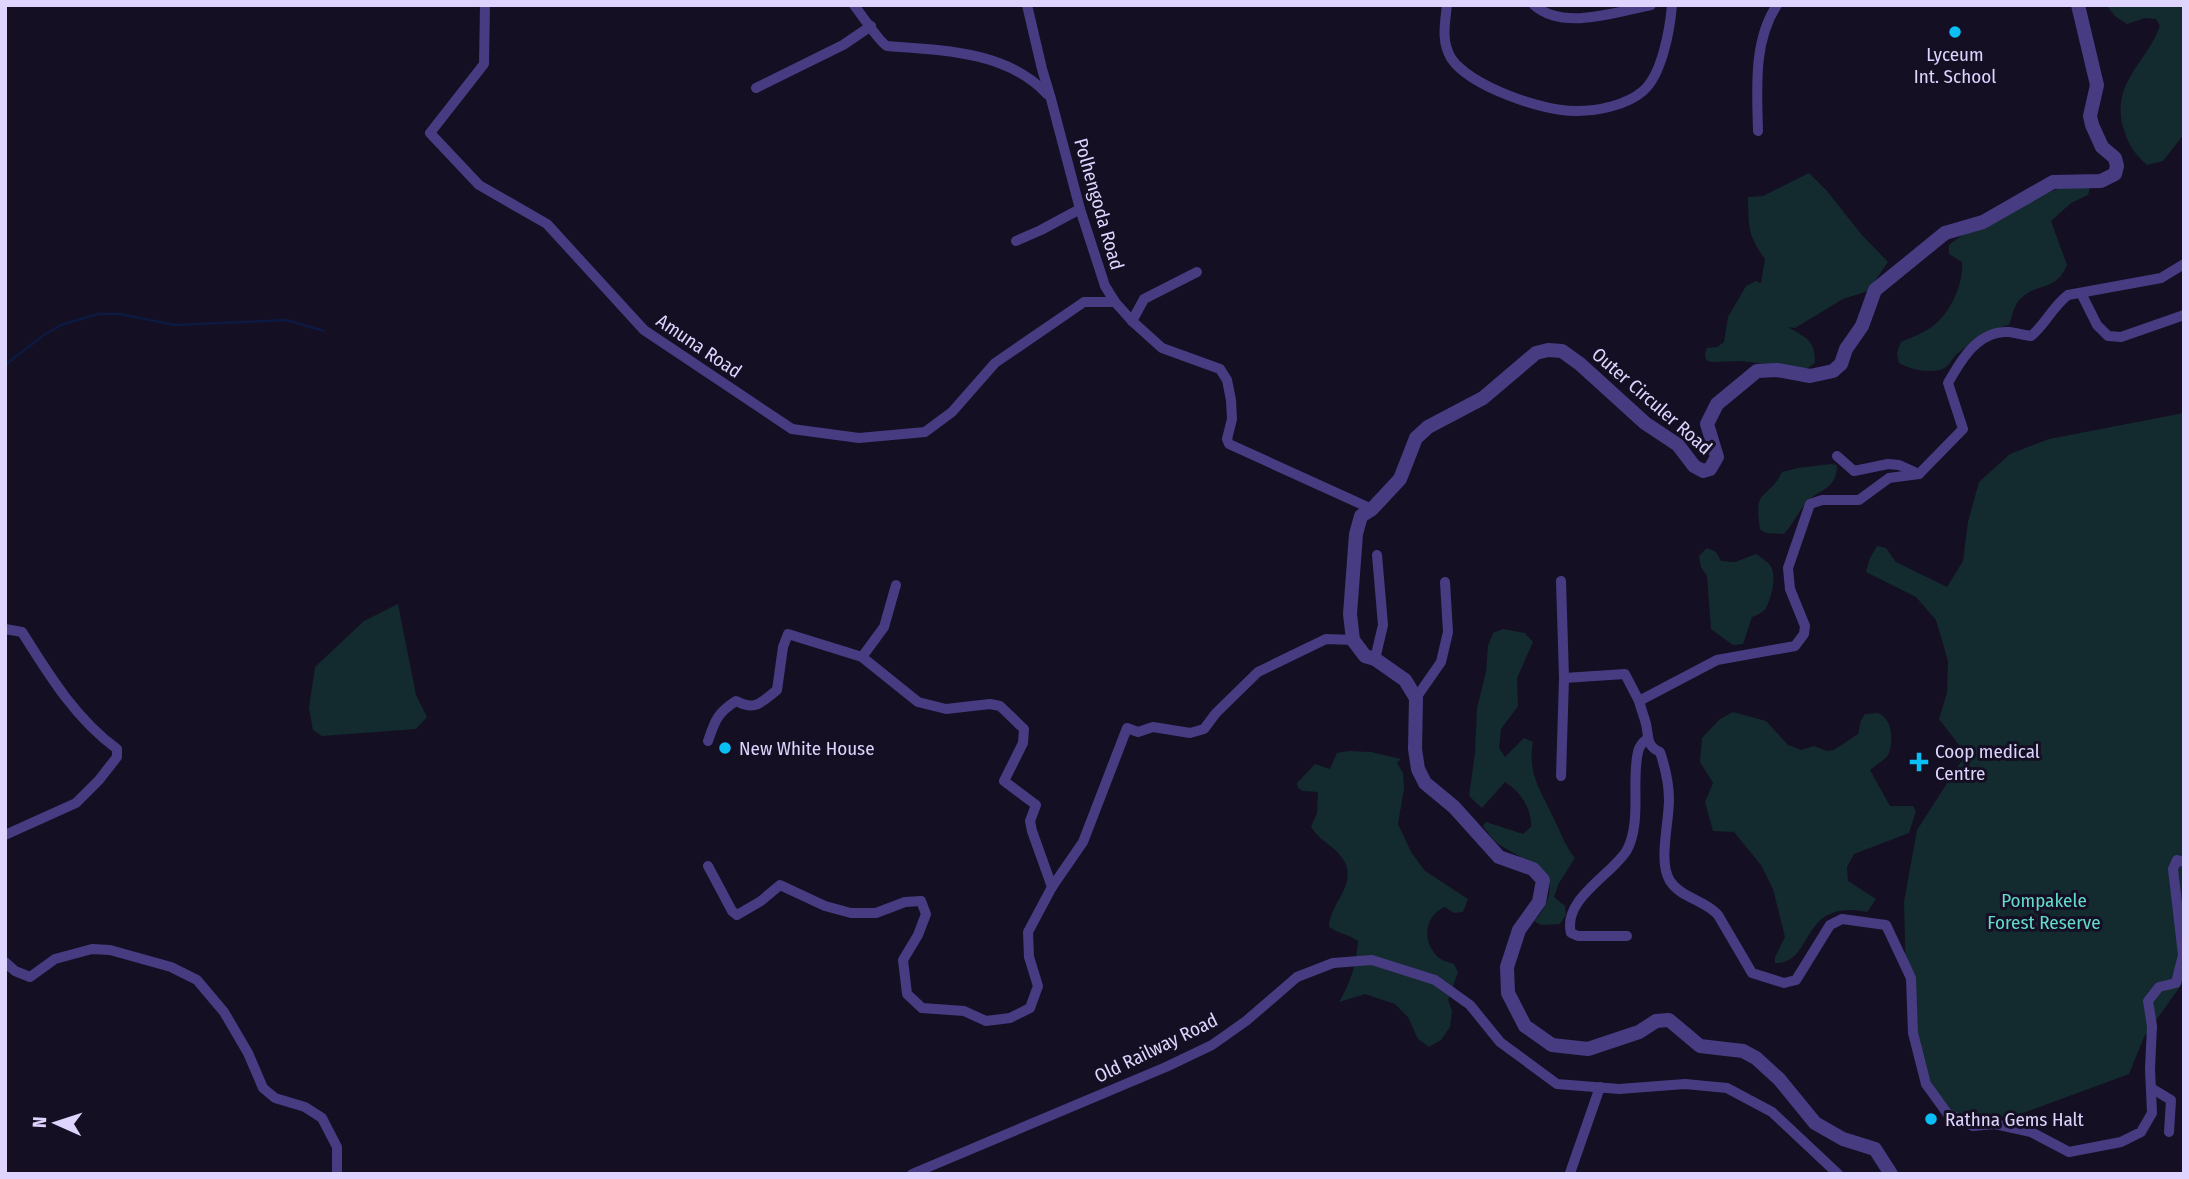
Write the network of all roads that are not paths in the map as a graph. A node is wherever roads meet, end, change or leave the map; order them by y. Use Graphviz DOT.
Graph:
graph roads {
  1 [pos="485,5"];
  2 [pos="854,5"];
  3 [pos="1027,5"];
  4 [pos="1447,5"];
  5 [pos="1534,5"];
  6 [pos="1573,5"];
  7 [pos="1651,5"];
  8 [pos="1672,5"];
  9 [pos="1776,5"];
  10 [pos="2078,5"];
  11 [pos="1578,19"];
  12 [pos="872,26"];
  13 [pos="756,88"];
  14 [pos="1051,99"];
  15 [pos="1758,131"];
  16 [pos="1080,209"];
  17 [pos="1016,241"];
  18 [pos="2184,264"];
  19 [pos="1197,272"];
  20 [pos="2081,293"];
  21 [pos="1115,302"];
  22 [pos="2184,315"];
  23 [pos="1132,321"];
  24 [pos="1838,456"];
  25 [pos="1919,474"];
  26 [pos="1372,509"];
  27 [pos="1377,555"];
  28 [pos="1562,581"];
  29 [pos="1445,582"];
  30 [pos="896,584"];
  31 [pos="5,629"];
  32 [pos="1353,640"];
  33 [pos="862,657"];
  34 [pos="1375,659"];
  35 [pos="1564,678"];
  36 [pos="1416,698"];
  37 [pos="1639,701"];
  38 [pos="1647,739"];
  39 [pos="708,741"];
  40 [pos="1561,776"];
  41 [pos="5,835"];
  42 [pos="2184,862"];
  43 [pos="708,866"];
  44 [pos="1052,887"];
  45 [pos="1627,936"];
  46 [pos="5,962"];
  47 [pos="1600,1087"];
  48 [pos="2151,1088"];
  49 [pos="2169,1132"];
  50 [pos="1570,1173"];
  51 [pos="337,1174"];
  52 [pos="912,1174"];
  53 [pos="1838,1174"];
  54 [pos="1891,1174"];
  1 -- 21 [label="street, Amuna Road"];
  2 -- 12 [label="street"];
  3 -- 14 [label="street, Polhengoda Road"];
  4 -- 8 [label="street"];
  5 -- 11 [label="street"];
  6 -- 11 [label="street"];
  7 -- 11 [label="street"];
  9 -- 15 [label="street"];
  10 -- 26 [label="street, Outer Circuler Road"];
  12 -- 13 [label="street"];
  12 -- 14 [label="street"];
  14 -- 16 [label="street, Polhengoda Road"];
  16 -- 17 [label="street"];
  16 -- 21 [label="street, Polhengoda Road"];
  18 -- 20 [label="street"];
  19 -- 23 [label="street"];
  20 -- 22 [label="street"];
  20 -- 25 [label="street"];
  21 -- 23 [label="street, Polhengoda Road"];
  23 -- 26 [label="street, Polhengoda Road"];
  24 -- 25 [label="street"];
  25 -- 37 [label="street"];
  26 -- 32 [label="street, Outer Circuler Road"];
  27 -- 34 [label="street"];
  28 -- 35 [label="street"];
  29 -- 36 [label="street"];
  30 -- 33 [label="street"];
  31 -- 41 [label="street"];
  32 -- 34 [label="street"];
  32 -- 44 [label="street"];
  33 -- 39 [label="street"];
  33 -- 44 [label="street"];
  34 -- 36 [label="street"];
  35 -- 37 [label="street"];
  35 -- 40 [label="street"];
  36 -- 54 [label="street"];
  37 -- 38 [label="street"];
  38 -- 45 [label="street"];
  38 -- 48 [label="street"];
  42 -- 48 [label="street"];
  43 -- 44 [label="street"];
  46 -- 51 [label="street"];
  47 -- 50 [label="street"];
  47 -- 52 [label="street, Old Railway Road"];
  47 -- 53 [label="street, Old Railway Road"];
  48 -- 49 [label="street"];
}
